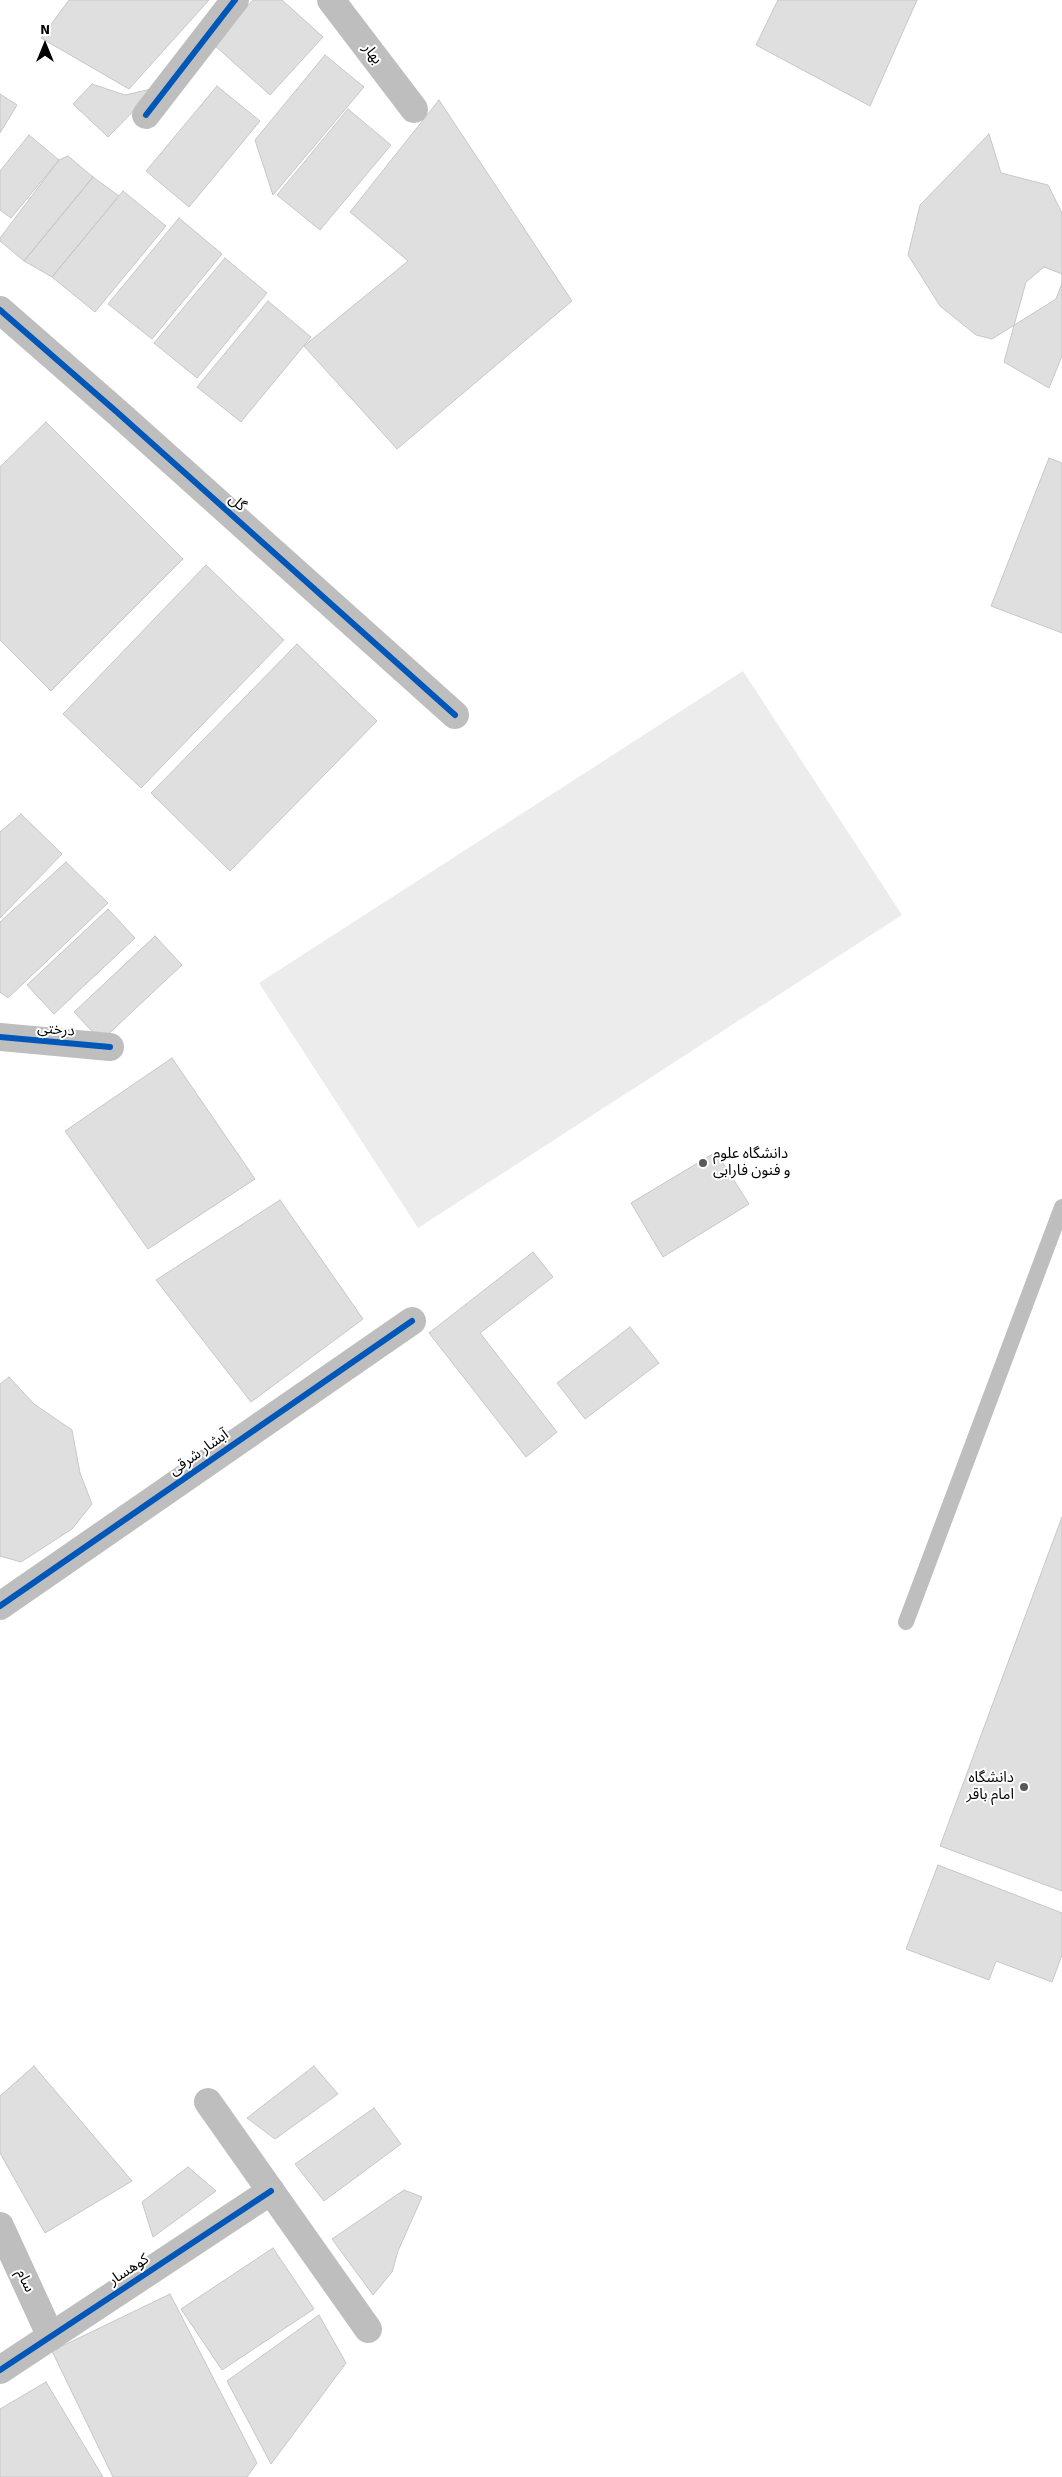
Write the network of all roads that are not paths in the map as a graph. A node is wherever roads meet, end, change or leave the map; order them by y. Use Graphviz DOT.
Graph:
graph roads {
  1 [pos="235,0"];
  2 [pos="331,0"];
  3 [pos="414,109"];
  4 [pos="146,115"];
  5 [pos="0,310"];
  6 [pos="455,715"];
  7 [pos="0,1037"];
  8 [pos="110,1047"];
  9 [pos="1062,1207"];
  10 [pos="412,1321"];
  11 [pos="0,1606"];
  12 [pos="906,1622"];
  13 [pos="208,2102"];
  14 [pos="272,2192"];
  15 [pos="0,2226"];
  16 [pos="368,2329"];
  17 [pos="51,2337"];
  18 [pos="0,2370"];
  1 -- 4 [label="street"];
  2 -- 3 [label="street, بهار"];
  5 -- 6 [label="street, گل"];
  7 -- 8 [label="street, درختی"];
  9 -- 12 [label="lane"];
  10 -- 11 [label="street, آبشار شرقی"];
  13 -- 14 [label="street"];
  14 -- 16 [label="street"];
  14 -- 17 [label="street, کوهسار"];
  15 -- 17 [label="street, سام"];
  17 -- 18 [label="street, کوهسار"];
}
